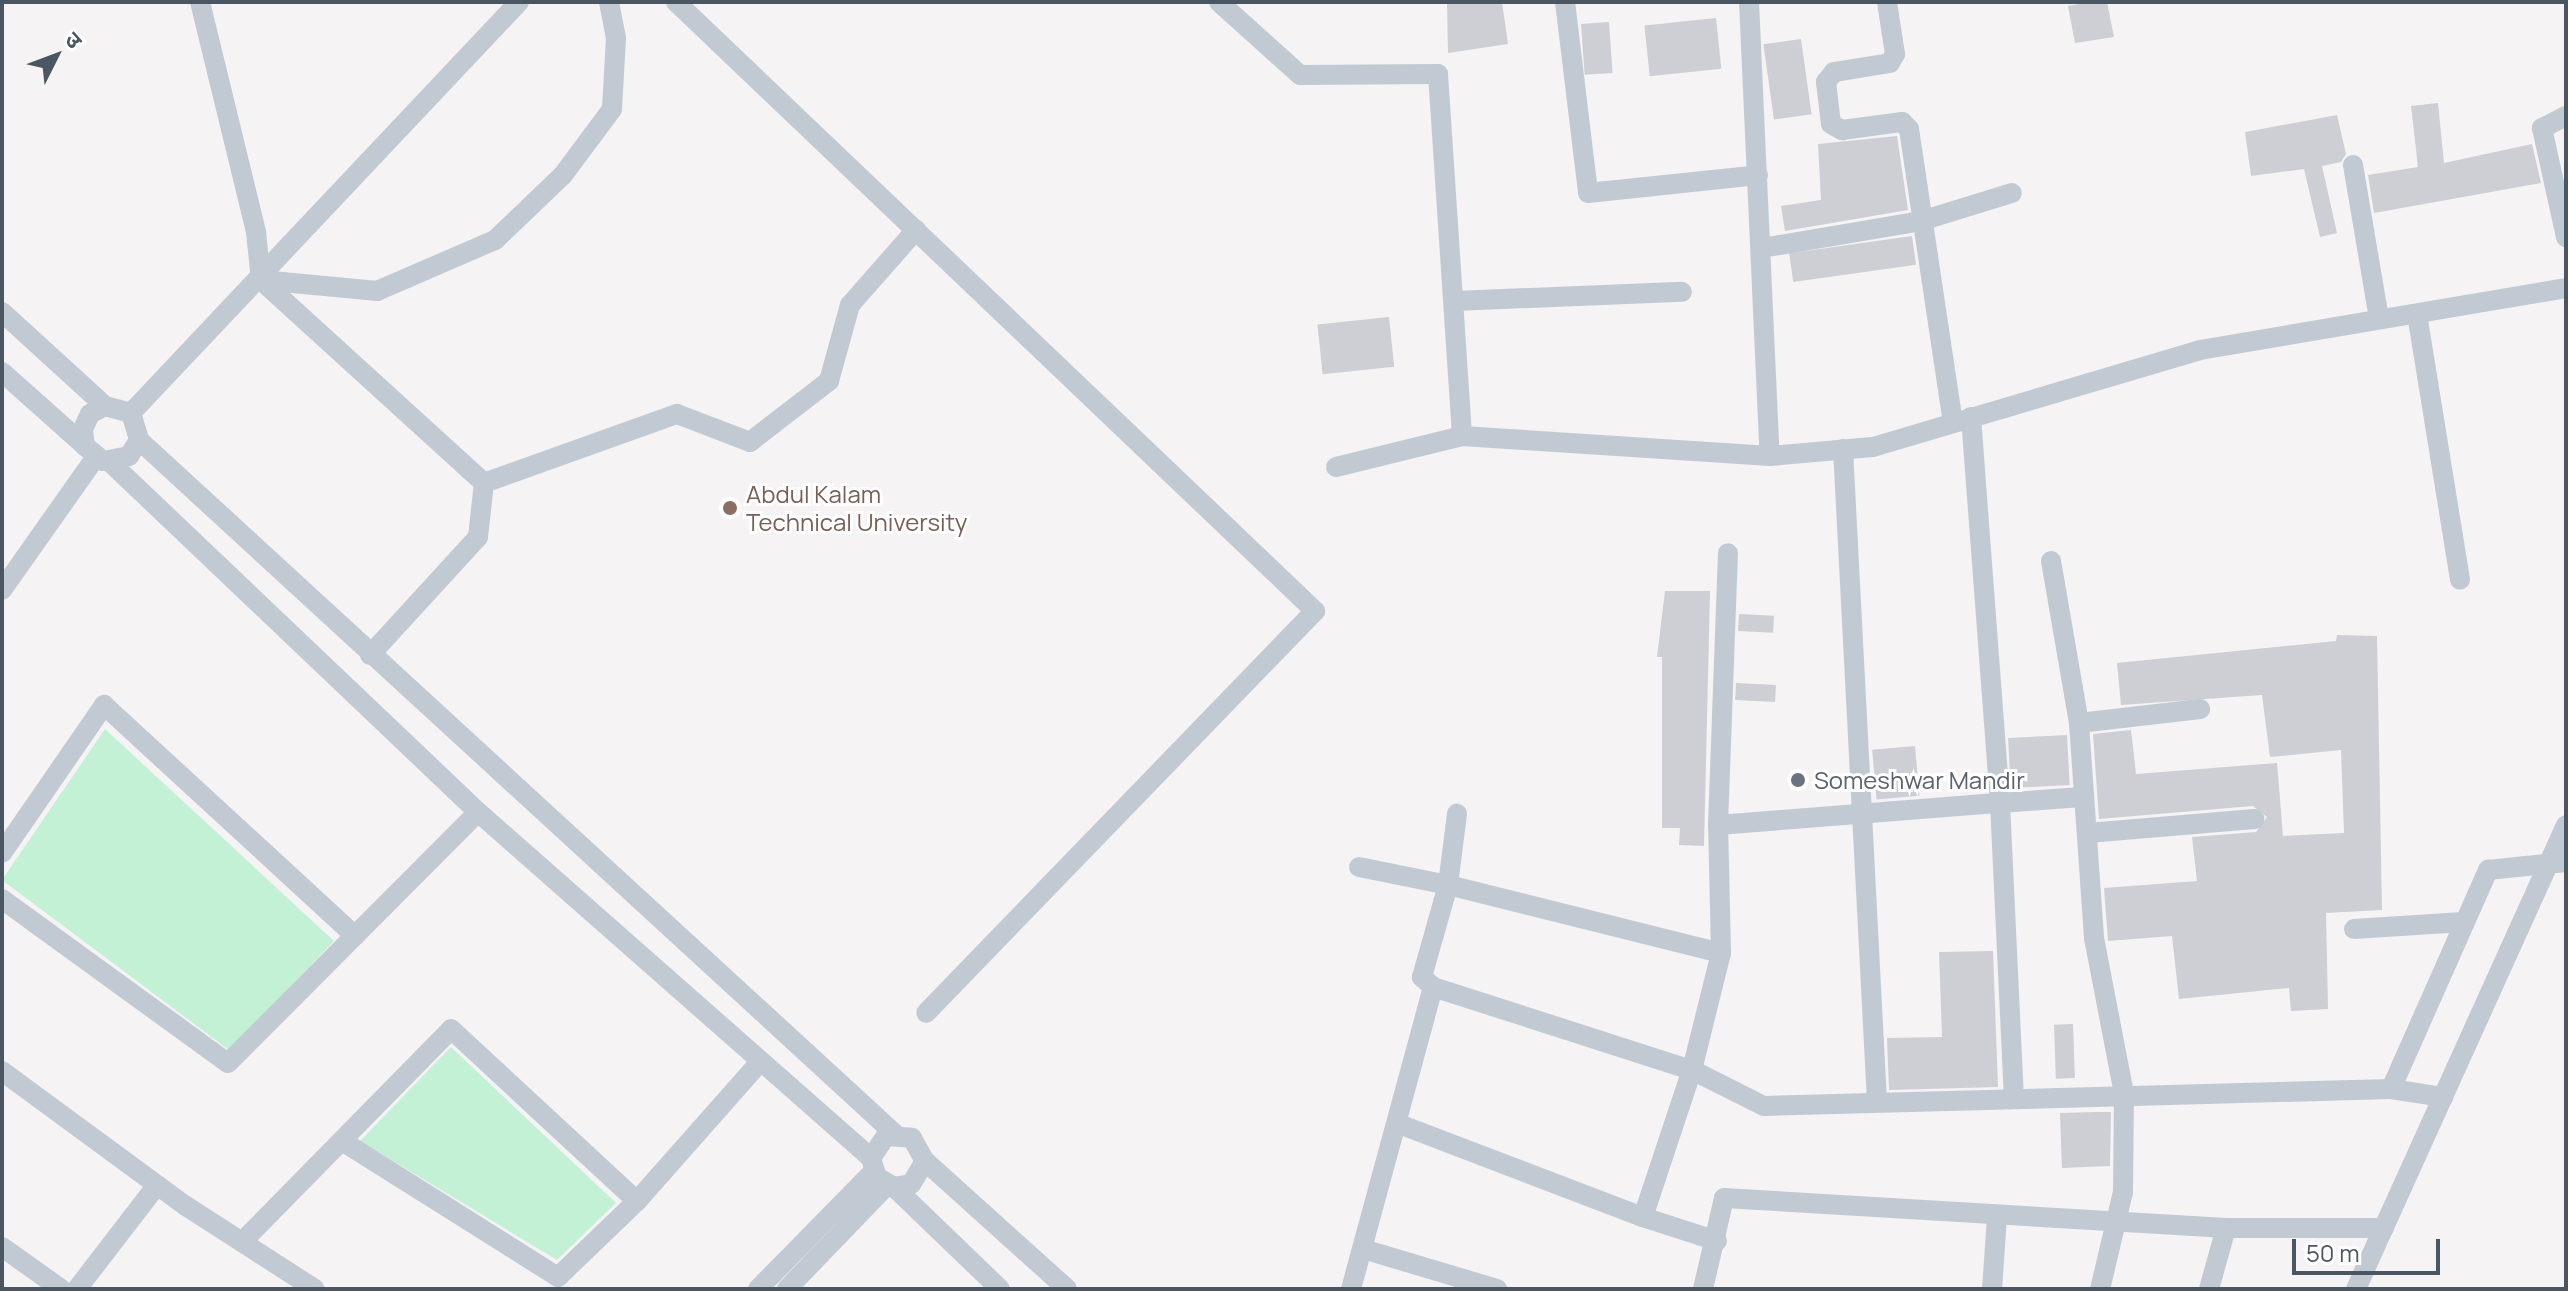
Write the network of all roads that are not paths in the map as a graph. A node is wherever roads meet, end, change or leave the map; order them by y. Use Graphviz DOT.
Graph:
graph roads {
  1 [pos="200,2"];
  2 [pos="519,2"];
  3 [pos="609,2"];
  4 [pos="676,2"];
  5 [pos="1219,2"];
  6 [pos="1565,2"];
  7 [pos="1749,2"];
  8 [pos="1887,2"];
  9 [pos="2566,116"];
  10 [pos="2353,165"];
  11 [pos="1758,175"];
  12 [pos="2012,193"];
  13 [pos="1921,221"];
  14 [pos="916,230"];
  15 [pos="2566,237"];
  16 [pos="1762,248"];
  17 [pos="261,280"];
  18 [pos="2566,288"];
  19 [pos="1682,292"];
  20 [pos="1454,301"];
  21 [pos="2,312"];
  22 [pos="2417,314"];
  23 [pos="2379,319"];
  24 [pos="2,372"];
  25 [pos="105,406"];
  26 [pos="131,413"];
  27 [pos="1962,420"];
  28 [pos="1462,436"];
  29 [pos="139,440"];
  30 [pos="1843,449"];
  31 [pos="97,455"];
  32 [pos="1770,456"];
  33 [pos="1336,467"];
  34 [pos="484,483"];
  35 [pos="1728,553"];
  36 [pos="2051,561"];
  37 [pos="2460,580"];
  38 [pos="2,590"];
  39 [pos="370,655"];
  40 [pos="2200,709"];
  41 [pos="2079,723"];
  42 [pos="2082,797"];
  43 [pos="2000,803"];
  44 [pos="478,812"];
  45 [pos="1457,814"];
  46 [pos="1864,815"];
  47 [pos="2254,819"];
  48 [pos="1718,825"];
  49 [pos="2566,825"];
  50 [pos="2088,833"];
  51 [pos="2,853"];
  52 [pos="2558,861"];
  53 [pos="1359,867"];
  54 [pos="1448,885"];
  55 [pos="2,899"];
  56 [pos="2463,922"];
  57 [pos="2354,929"];
  58 [pos="355,936"];
  59 [pos="1721,953"];
  60 [pos="1433,987"];
  61 [pos="926,1013"];
  62 [pos="759,1063"];
  63 [pos="1692,1070"];
  64 [pos="2,1071"];
  65 [pos="2391,1089"];
  66 [pos="2124,1094"];
  67 [pos="2014,1097"];
  68 [pos="2443,1097"];
  69 [pos="1877,1102"];
  70 [pos="1399,1124"];
  71 [pos="895,1134"];
  72 [pos="342,1141"];
  73 [pos="925,1161"];
  74 [pos="882,1175"];
  75 [pos="157,1185"];
  76 [pos="637,1201"];
  77 [pos="1643,1217"];
  78 [pos="1997,1217"];
  79 [pos="2115,1223"];
  80 [pos="2226,1228"];
  81 [pos="2384,1228"];
  82 [pos="1717,1241"];
  83 [pos="242,1242"];
  84 [pos="2,1247"];
  85 [pos="1363,1249"];
  86 [pos="61,1289"];
  87 [pos="77,1289"];
  88 [pos="315,1289"];
  89 [pos="758,1289"];
  90 [pos="787,1289"];
  91 [pos="1000,1289"];
  92 [pos="1067,1289"];
  93 [pos="1351,1289"];
  94 [pos="1497,1289"];
  95 [pos="1703,1289"];
  96 [pos="1992,1289"];
  97 [pos="2100,1289"];
  98 [pos="2209,1289"];
  99 [pos="2356,1289"];
  1 -- 17 [label="street"];
  2 -- 17 [label="street"];
  3 -- 17 [label="street"];
  4 -- 14 [label="street"];
  5 -- 20 [label="street"];
  6 -- 11 [label="street"];
  7 -- 11 [label="street"];
  8 -- 13 [label="street"];
  9 -- 15 [label="street"];
  10 -- 23 [label="street"];
  11 -- 16 [label="street"];
  12 -- 13 [label="street"];
  13 -- 16 [label="street"];
  13 -- 27 [label="street"];
  14 -- 34 [label="street"];
  14 -- 61 [label="street"];
  16 -- 32 [label="street"];
  17 -- 26 [label="street"];
  17 -- 34 [label="street"];
  18 -- 22 [label="street"];
  19 -- 20 [label="street"];
  20 -- 28 [label="street"];
  21 -- 25 [label="street"];
  22 -- 23 [label="street"];
  22 -- 37 [label="street"];
  23 -- 27 [label="street"];
  24 -- 31 [label="street"];
  25 -- 26 [label="street"];
  25 -- 31 [label="street"];
  26 -- 29 [label="street"];
  27 -- 30 [label="street"];
  27 -- 43 [label="street"];
  28 -- 32 [label="street"];
  28 -- 33 [label="street"];
  29 -- 31 [label="street"];
  29 -- 39 [label="street"];
  30 -- 32 [label="street"];
  30 -- 46 [label="street"];
  31 -- 38 [label="street"];
  31 -- 44 [label="street"];
  34 -- 39 [label="street"];
  35 -- 48 [label="street"];
  36 -- 41 [label="street"];
  39 -- 71 [label="street"];
  40 -- 41 [label="street"];
  41 -- 42 [label="street"];
  42 -- 43 [label="street"];
  42 -- 50 [label="street"];
  43 -- 46 [label="street"];
  43 -- 67 [label="street"];
  44 -- 58 [label="street"];
  44 -- 62 [label="street"];
  45 -- 54 [label="street"];
  46 -- 48 [label="street"];
  46 -- 69 [label="street"];
  47 -- 50 [label="street"];
  48 -- 59 [label="street"];
  49 -- 52 [label="street"];
  50 -- 66 [label="street"];
  51 -- 58 [label="street"];
  52 -- 56 [label="street"];
  52 -- 68 [label="street"];
  53 -- 54 [label="street"];
  54 -- 59 [label="street"];
  54 -- 60 [label="street"];
  55 -- 58 [label="street"];
  56 -- 57 [label="street"];
  56 -- 65 [label="street"];
  59 -- 63 [label="street"];
  60 -- 63 [label="street"];
  60 -- 70 [label="street"];
  62 -- 74 [label="street"];
  62 -- 76 [label="street"];
  63 -- 69 [label="street"];
  63 -- 77 [label="street"];
  64 -- 75 [label="street"];
  65 -- 66 [label="street"];
  65 -- 68 [label="street"];
  66 -- 67 [label="street"];
  66 -- 79 [label="street"];
  67 -- 69 [label="street"];
  68 -- 81 [label="street"];
  70 -- 77 [label="street"];
  70 -- 85 [label="street"];
  71 -- 73 [label="street"];
  71 -- 74 [label="street"];
  72 -- 76 [label="street"];
  72 -- 76 [label="street"];
  72 -- 83 [label="street"];
  73 -- 74 [label="street"];
  73 -- 92 [label="street"];
  74 -- 89 [label="street"];
  74 -- 90 [label="street"];
  74 -- 91 [label="street"];
  75 -- 83 [label="street"];
  75 -- 87 [label="street"];
  77 -- 82 [label="street"];
  78 -- 79 [label="street"];
  78 -- 82 [label="street"];
  78 -- 96 [label="street"];
  79 -- 80 [label="street"];
  79 -- 97 [label="street"];
  80 -- 81 [label="street"];
  80 -- 98 [label="street"];
  81 -- 99 [label="street"];
  82 -- 95 [label="street"];
  83 -- 88 [label="street"];
  84 -- 86 [label="street"];
  85 -- 93 [label="street"];
  85 -- 94 [label="street"];
}
